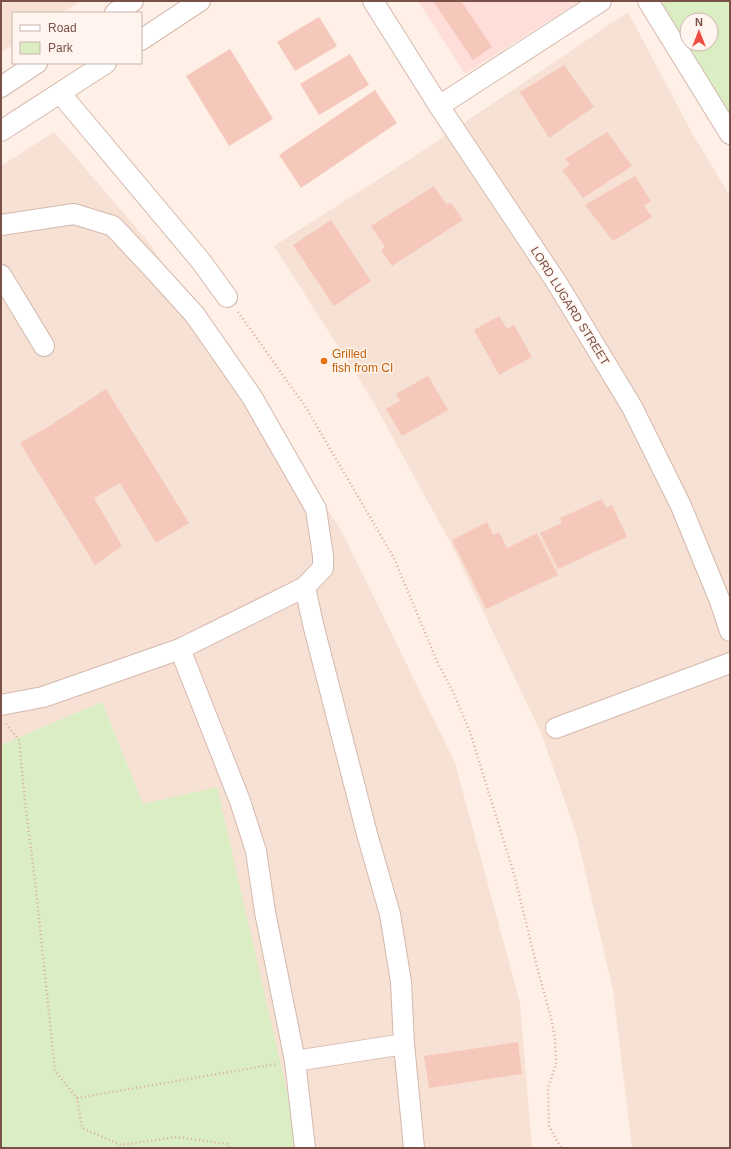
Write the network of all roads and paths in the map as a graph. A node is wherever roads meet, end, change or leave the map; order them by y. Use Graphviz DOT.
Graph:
graph roads {
  1 [pos="133,1"];
  2 [pos="200,1"];
  3 [pos="373,1"];
  4 [pos="601,1"];
  5 [pos="648,1"];
  6 [pos="116,12"];
  7 [pos="142,39"];
  8 [pos="36,64"];
  9 [pos="104,64"];
  10 [pos="1,87"];
  11 [pos="60,93"];
  12 [pos="439,106"];
  13 [pos="1,131"];
  14 [pos="730,134"];
  15 [pos="1,225"];
  16 [pos="1,275"];
  17 [pos="227,297"];
  18 [pos="44,346"];
  19 [pos="306,587"];
  20 [pos="730,631"];
  21 [pos="180,649"];
  22 [pos="730,663"];
  23 [pos="3,714"];
  24 [pos="556,728"];
  25 [pos="404,1044"];
  26 [pos="295,1061"];
  27 [pos="77,1098"];
  28 [pos="230,1148"];
  29 [pos="305,1148"];
  30 [pos="414,1148"];
  31 [pos="561,1148"];
  1 -- 6 [label="street"];
  2 -- 7 [label="street"];
  3 -- 12 [label="street, LORD LUGARD STREET"];
  4 -- 12 [label="street"];
  5 -- 14 [label="street"];
  8 -- 10 [label="street"];
  9 -- 11 [label="street"];
  11 -- 13 [label="street"];
  11 -- 17 [label="street"];
  12 -- 20 [label="street, LORD LUGARD STREET"];
  15 -- 19 [label="street"];
  16 -- 18 [label="street"];
  17 -- 31 [label="path"];
  19 -- 21 [label="street"];
  19 -- 25 [label="street"];
  21 -- 23 [label="street"];
  21 -- 26 [label="street"];
  22 -- 24 [label="street"];
  23 -- 27 [label="path"];
  25 -- 26 [label="street"];
  25 -- 30 [label="street"];
  26 -- 27 [label="path"];
  26 -- 29 [label="street"];
  27 -- 28 [label="path"];
}
